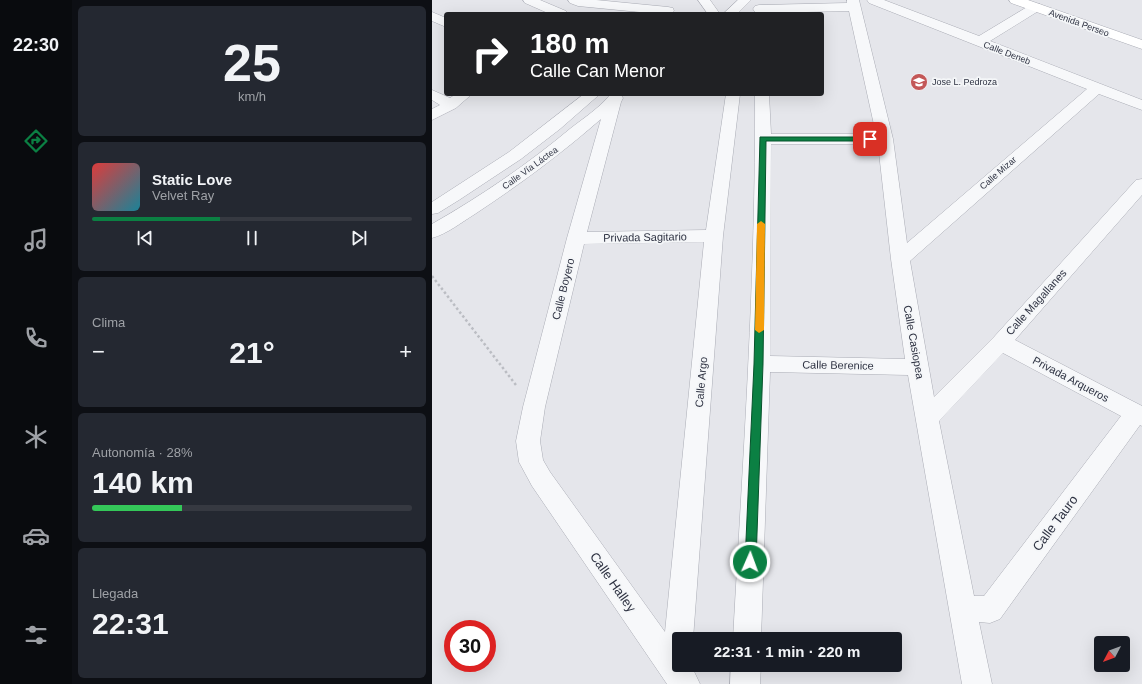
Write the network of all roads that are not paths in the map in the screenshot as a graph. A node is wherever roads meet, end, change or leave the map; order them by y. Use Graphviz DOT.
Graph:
graph roads {
  1 [pos="529,0"];
  2 [pos="704,0"];
  3 [pos="745,0"];
  4 [pos="1016,0"];
  5 [pos="1052,0"];
  6 [pos="577,1"];
  7 [pos="860,2"];
  8 [pos="1036,7"];
  9 [pos="669,8"];
  10 [pos="759,8"];
  11 [pos="557,12"];
  12 [pos="564,12"];
  13 [pos="713,12"];
  14 [pos="731,12"];
  15 [pos="432,16"];
  16 [pos="444,22"];
  17 [pos="1120,23"];
  18 [pos="979,42"];
  19 [pos="1142,45"];
  20 [pos="1097,88"];
  21 [pos="432,94"];
  22 [pos="462,96"];
  23 [pos="591,96"];
  24 [pos="733,96"];
  25 [pos="762,96"];
  26 [pos="617,97"];
  27 [pos="451,105"];
  28 [pos="1142,105"];
  29 [pos="432,115"];
  30 [pos="763,139"];
  31 [pos="885,139"];
  32 [pos="1142,184"];
  33 [pos="433,207"];
  34 [pos="432,232"];
  35 [pos="714,236"];
  36 [pos="576,238"];
  37 [pos="900,258"];
  38 [pos="1001,342"];
  39 [pos="758,364"];
  40 [pos="917,367"];
  41 [pos="1139,416"];
  42 [pos="927,418"];
  43 [pos="541,479"];
  44 [pos="963,608"];
  45 [pos="747,632"];
  46 [pos="746,672"];
  47 [pos="680,677"];
  48 [pos="745,684"];
  49 [pos="977,684"];
  1 -- 11 [label="street"];
  2 -- 13 [label="street"];
  3 -- 14 [label="street"];
  4 -- 8 [label="main road, Avenida Perseo"];
  5 -- 17 [label="main road, Avenida Perseo"];
  6 -- 9 [label="street"];
  6 -- 12 [label="street"];
  7 -- 10 [label="street"];
  7 -- 18 [label="street, Calle Deneb"];
  7 -- 31 [label="street, Calle Casiopea"];
  8 -- 18 [label="street"];
  8 -- 19 [label="main road, Avenida Perseo"];
  15 -- 16 [label="street"];
  18 -- 20 [label="street, Calle Deneb"];
  20 -- 28 [label="street, Calle Deneb"];
  20 -- 37 [label="street, Calle Mizar"];
  21 -- 27 [label="street"];
  22 -- 27 [label="street"];
  23 -- 33 [label="street, Calle Vía Láctea"];
  24 -- 35 [label="street, Calle Argo"];
  25 -- 30 [label="street"];
  26 -- 34 [label="street, Calle Vía Láctea"];
  26 -- 36 [label="street, Calle Boyero"];
  27 -- 29 [label="street"];
  30 -- 31 [label="street"];
  30 -- 39 [label="street"];
  31 -- 37 [label="street, Calle Casiopea"];
  32 -- 38 [label="street, Calle Magallanes"];
  35 -- 36 [label="street, Privada Sagitario"];
  35 -- 47 [label="street, Calle Argo"];
  36 -- 43 [label="street, Calle Boyero"];
  37 -- 40 [label="street, Calle Casiopea"];
  38 -- 41 [label="street, Privada Arqueros"];
  38 -- 42 [label="street, Calle Magallanes"];
  39 -- 40 [label="street, Calle Berenice"];
  39 -- 45 [label="street"];
  40 -- 42 [label="street, Calle Casiopea"];
  41 -- 44 [label="street, Calle Tauro"];
  42 -- 44 [label="street, Calle Casiopea"];
  43 -- 47 [label="street, Calle Halley"];
  44 -- 49 [label="street, Calle Casiopea"];
  46 -- 48 [label="street"];
}
